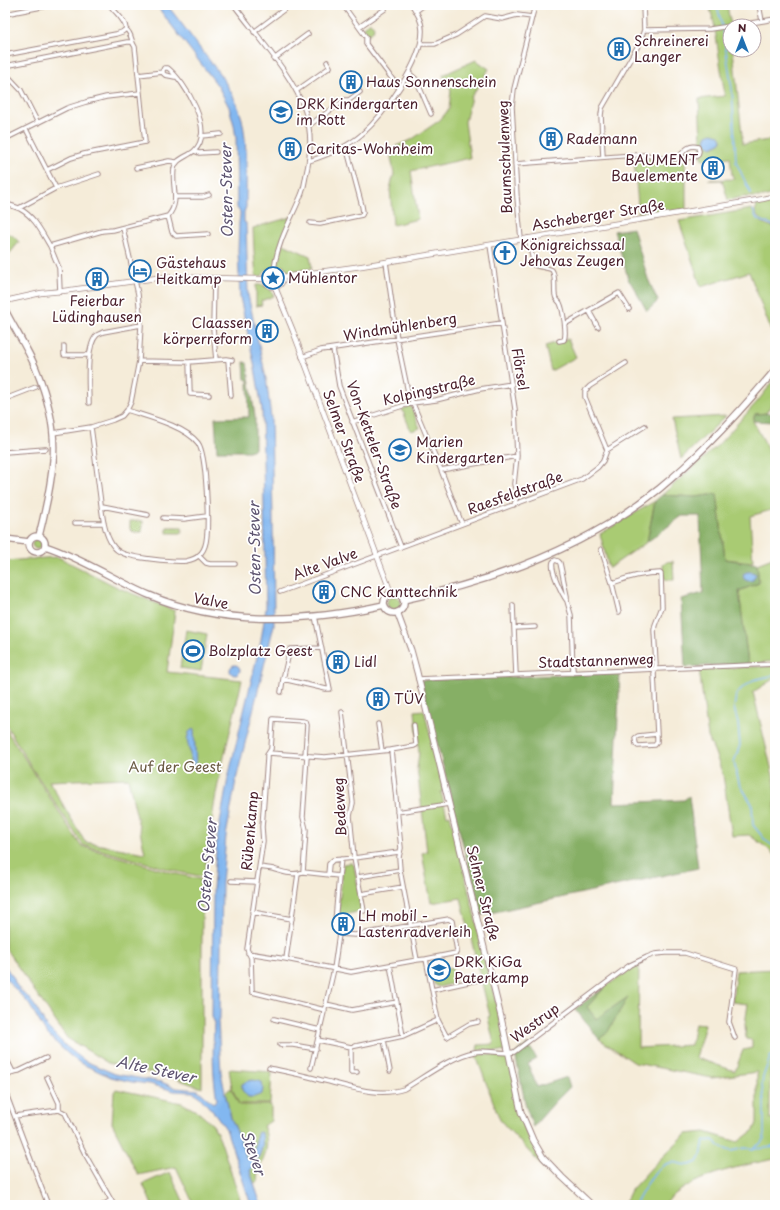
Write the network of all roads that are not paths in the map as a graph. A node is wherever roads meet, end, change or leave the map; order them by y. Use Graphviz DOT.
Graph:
graph roads {
  1 [pos="52,5"];
  2 [pos="110,5"];
  3 [pos="234,5"];
  4 [pos="343,5"];
  5 [pos="412,5"];
  6 [pos="424,5"];
  7 [pos="535,5"];
  8 [pos="643,5"];
  9 [pos="759,5"];
  10 [pos="286,8"];
  11 [pos="385,9"];
  12 [pos="416,11"];
  13 [pos="5,14"];
  14 [pos="532,17"];
  15 [pos="761,18"];
  16 [pos="775,19"];
  17 [pos="762,21"];
  18 [pos="359,27"];
  19 [pos="722,27"];
  20 [pos="126,29"];
  21 [pos="644,30"];
  22 [pos="254,32"];
  23 [pos="308,34"];
  24 [pos="132,42"];
  25 [pos="70,43"];
  26 [pos="420,44"];
  27 [pos="71,53"];
  28 [pos="5,55"];
  29 [pos="274,59"];
  30 [pos="327,62"];
  31 [pos="5,66"];
  32 [pos="163,72"];
  33 [pos="5,73"];
  34 [pos="409,73"];
  35 [pos="138,75"];
  36 [pos="175,77"];
  37 [pos="400,88"];
  38 [pos="296,91"];
  39 [pos="360,92"];
  40 [pos="140,93"];
  41 [pos="431,114"];
  42 [pos="38,124"];
  43 [pos="308,126"];
  44 [pos="26,129"];
  45 [pos="221,134"];
  46 [pos="201,136"];
  47 [pos="5,139"];
  48 [pos="346,146"];
  49 [pos="194,151"];
  50 [pos="216,152"];
  51 [pos="603,157"];
  52 [pos="678,158"];
  53 [pos="310,161"];
  54 [pos="176,162"];
  55 [pos="515,164"];
  56 [pos="136,168"];
  57 [pos="47,170"];
  58 [pos="99,174"];
  59 [pos="56,188"];
  60 [pos="209,195"];
  61 [pos="775,196"];
  62 [pos="175,197"];
  63 [pos="5,203"];
  64 [pos="19,208"];
  65 [pos="168,216"];
  66 [pos="310,223"];
  67 [pos="123,228"];
  68 [pos="208,234"];
  69 [pos="528,238"];
  70 [pos="521,239"];
  71 [pos="490,245"];
  72 [pos="50,246"];
  73 [pos="386,262"];
  74 [pos="274,270"];
  75 [pos="282,277"];
  76 [pos="214,278"];
  77 [pos="135,280"];
  78 [pos="265,280"];
  79 [pos="275,287"];
  80 [pos="60,292"];
  81 [pos="5,301"];
  82 [pos="629,309"];
  83 [pos="5,310"];
  84 [pos="589,311"];
  85 [pos="502,323"];
  86 [pos="565,324"];
  87 [pos="141,325"];
  88 [pos="598,327"];
  89 [pos="397,339"];
  90 [pos="558,341"];
  91 [pos="64,346"];
  92 [pos="333,349"];
  93 [pos="89,355"];
  94 [pos="302,357"];
  95 [pos="216,360"];
  96 [pos="139,361"];
  97 [pos="189,362"];
  98 [pos="626,363"];
  99 [pos="775,370"];
  100 [pos="512,384"];
  101 [pos="36,387"];
  102 [pos="209,396"];
  103 [pos="231,396"];
  104 [pos="5,399"];
  105 [pos="90,403"];
  106 [pos="412,403"];
  107 [pos="127,410"];
  108 [pos="352,422"];
  109 [pos="645,426"];
  110 [pos="91,427"];
  111 [pos="52,432"];
  112 [pos="46,449"];
  113 [pos="607,450"];
  114 [pos="5,452"];
  115 [pos="517,456"];
  116 [pos="441,470"];
  117 [pos="517,496"];
  118 [pos="524,501"];
  119 [pos="514,505"];
  120 [pos="102,506"];
  121 [pos="148,515"];
  122 [pos="207,516"];
  123 [pos="163,518"];
  124 [pos="76,523"];
  125 [pos="104,523"];
  126 [pos="462,524"];
  127 [pos="39,536"];
  128 [pos="5,540"];
  129 [pos="29,542"];
  130 [pos="45,546"];
  131 [pos="401,547"];
  132 [pos="601,549"];
  133 [pos="199,556"];
  134 [pos="377,556"];
  135 [pos="235,564"];
  136 [pos="612,583"];
  137 [pos="280,592"];
  138 [pos="391,593"];
  139 [pos="403,600"];
  140 [pos="567,601"];
  141 [pos="384,605"];
  142 [pos="513,605"];
  143 [pos="398,612"];
  144 [pos="619,612"];
  145 [pos="315,616"];
  146 [pos="534,627"];
  147 [pos="514,628"];
  148 [pos="321,648"];
  149 [pos="775,664"];
  150 [pos="655,669"];
  151 [pos="573,672"];
  152 [pos="516,675"];
  153 [pos="284,679"];
  154 [pos="418,679"];
  155 [pos="281,692"];
  156 [pos="342,712"];
  157 [pos="378,724"];
  158 [pos="414,725"];
  159 [pos="657,734"];
  160 [pos="391,750"];
  161 [pos="382,751"];
  162 [pos="269,753"];
  163 [pos="347,755"];
  164 [pos="306,756"];
  165 [pos="449,804"];
  166 [pos="397,812"];
  167 [pos="399,852"];
  168 [pos="354,858"];
  169 [pos="341,859"];
  170 [pos="260,867"];
  171 [pos="400,870"];
  172 [pos="303,872"];
  173 [pos="298,874"];
  174 [pos="328,875"];
  175 [pos="339,876"];
  176 [pos="358,877"];
  177 [pos="231,881"];
  178 [pos="257,882"];
  179 [pos="403,887"];
  180 [pos="361,894"];
  181 [pos="364,911"];
  182 [pos="252,912"];
  183 [pos="292,918"];
  184 [pos="335,922"];
  185 [pos="411,926"];
  186 [pos="248,953"];
  187 [pos="426,958"];
  188 [pos="286,959"];
  189 [pos="417,960"];
  190 [pos="390,965"];
  191 [pos="334,969"];
  192 [pos="492,977"];
  193 [pos="432,990"];
  194 [pos="397,1002"];
  195 [pos="326,1004"];
  196 [pos="325,1010"];
  197 [pos="274,1019"];
  198 [pos="438,1020"];
  199 [pos="478,1022"];
  200 [pos="320,1030"];
  201 [pos="403,1036"];
  202 [pos="735,1038"];
  203 [pos="318,1040"];
  204 [pos="384,1040"];
  205 [pos="280,1045"];
  206 [pos="351,1046"];
  207 [pos="316,1049"];
  208 [pos="510,1053"];
  209 [pos="5,1056"];
  210 [pos="46,1058"];
  211 [pos="269,1068"];
  212 [pos="312,1068"];
  213 [pos="390,1071"];
  214 [pos="12,1072"];
  215 [pos="357,1072"];
  216 [pos="47,1077"];
  217 [pos="5,1078"];
  218 [pos="5,1091"];
  219 [pos="59,1110"];
  220 [pos="15,1116"];
  221 [pos="111,1200"];
  222 [pos="48,1205"];
  223 [pos="103,1205"];
  224 [pos="114,1205"];
  225 [pos="592,1205"];
  1 -- 13 [label="street"];
  2 -- 20 [label="street"];
  3 -- 22 [label="street"];
  4 -- 18 [label="street"];
  5 -- 12 [label="street"];
  6 -- 12 [label="street"];
  7 -- 14 [label="street, Baumschulenweg"];
  8 -- 21 [label="street"];
  9 -- 15 [label="street"];
  10 -- 22 [label="street"];
  11 -- 18 [label="street"];
  12 -- 26 [label="street"];
  14 -- 26 [label="street"];
  14 -- 55 [label="street, Baumschulenweg"];
  16 -- 17 [label="street"];
  18 -- 37 [label="street"];
  19 -- 21 [label="street"];
  20 -- 24 [label="street"];
  20 -- 25 [label="street"];
  21 -- 51 [label="street"];
  22 -- 29 [label="street"];
  23 -- 29 [label="street"];
  24 -- 27 [label="street"];
  24 -- 35 [label="street"];
  25 -- 27 [label="street"];
  25 -- 28 [label="street"];
  26 -- 34 [label="street"];
  27 -- 31 [label="street"];
  29 -- 38 [label="street"];
  30 -- 38 [label="street"];
  32 -- 35 [label="street"];
  32 -- 36 [label="street"];
  32 -- 36 [label="street"];
  33 -- 42 [label="street"];
  34 -- 37 [label="street"];
  34 -- 41 [label="street"];
  35 -- 40 [label="street"];
  36 -- 46 [label="street"];
  37 -- 48 [label="street"];
  38 -- 43 [label="street"];
  39 -- 43 [label="street"];
  40 -- 42 [label="street"];
  40 -- 57 [label="street"];
  42 -- 44 [label="street"];
  43 -- 53 [label="street"];
  44 -- 47 [label="street"];
  44 -- 57 [label="street"];
  45 -- 46 [label="street"];
  46 -- 49 [label="street"];
  48 -- 53 [label="street"];
  48 -- 66 [label="street"];
  49 -- 50 [label="street"];
  49 -- 54 [label="street"];
  51 -- 52 [label="street"];
  51 -- 55 [label="street"];
  52 -- 52 [label="street"];
  53 -- 74 [label="street"];
  54 -- 56 [label="street"];
  54 -- 62 [label="street"];
  55 -- 70 [label="street, Baumschulenweg"];
  57 -- 59 [label="street"];
  58 -- 59 [label="street"];
  59 -- 64 [label="street"];
  60 -- 62 [label="street"];
  61 -- 69 [label="street, Ascheberger Straße"];
  62 -- 65 [label="street"];
  63 -- 64 [label="street"];
  64 -- 72 [label="street"];
  65 -- 67 [label="street"];
  65 -- 68 [label="street"];
  67 -- 72 [label="street"];
  67 -- 77 [label="street"];
  69 -- 70 [label="street, Ascheberger Straße"];
  69 -- 86 [label="street"];
  70 -- 71 [label="street, Ascheberger Straße"];
  71 -- 73 [label="street, Ascheberger Straße"];
  71 -- 85 [label="street, Flörsel"];
  72 -- 80 [label="street"];
  73 -- 75 [label="street, Ascheberger Straße"];
  73 -- 89 [label="street"];
  74 -- 75 [label="street"];
  74 -- 78 [label="street"];
  75 -- 79 [label="street"];
  76 -- 77 [label="street"];
  76 -- 78 [label="street"];
  76 -- 95 [label="street"];
  77 -- 80 [label="street"];
  77 -- 87 [label="street"];
  78 -- 79 [label="street"];
  79 -- 94 [label="street, Selmer Straße"];
  80 -- 81 [label="street"];
  82 -- 84 [label="street"];
  83 -- 111 [label="main road"];
  84 -- 86 [label="street"];
  84 -- 88 [label="street"];
  85 -- 89 [label="street, Windmühlenberg"];
  85 -- 100 [label="street, Flörsel"];
  86 -- 90 [label="street"];
  87 -- 93 [label="street"];
  87 -- 96 [label="street"];
  89 -- 92 [label="street, Windmühlenberg"];
  89 -- 106 [label="street"];
  91 -- 93 [label="street"];
  92 -- 94 [label="street, Windmühlenberg"];
  92 -- 108 [label="street, Von-Ketteler-Straße"];
  93 -- 105 [label="street"];
  94 -- 134 [label="street, Selmer Straße"];
  95 -- 97 [label="street"];
  95 -- 103 [label="street"];
  96 -- 97 [label="street"];
  96 -- 107 [label="street"];
  97 -- 102 [label="street"];
  98 -- 113 [label="street"];
  99 -- 139 [label="main road"];
  100 -- 106 [label="street, Kolpingstraße"];
  100 -- 115 [label="street, Flörsel"];
  101 -- 104 [label="street"];
  106 -- 108 [label="street, Kolpingstraße"];
  106 -- 116 [label="street"];
  107 -- 110 [label="street"];
  107 -- 122 [label="street"];
  108 -- 131 [label="street, Von-Ketteler-Straße"];
  109 -- 113 [label="street, Raesfeldstraße"];
  110 -- 111 [label="street"];
  110 -- 120 [label="street"];
  111 -- 127 [label="main road"];
  112 -- 114 [label="street"];
  113 -- 118 [label="street, Raesfeldstraße"];
  115 -- 116 [label="street"];
  115 -- 117 [label="street, Flörsel"];
  116 -- 126 [label="street"];
  117 -- 118 [label="street"];
  117 -- 119 [label="street, Flörsel"];
  118 -- 119 [label="street, Raesfeldstraße"];
  119 -- 126 [label="street, Raesfeldstraße"];
  120 -- 121 [label="street"];
  120 -- 125 [label="street"];
  122 -- 123 [label="street"];
  122 -- 133 [label="street"];
  124 -- 125 [label="street"];
  125 -- 133 [label="street"];
  126 -- 131 [label="street, Raesfeldstraße"];
  127 -- 129 [label="main road"];
  127 -- 130 [label="main road"];
  128 -- 129 [label="main road"];
  129 -- 130 [label="main road"];
  130 -- 145 [label="main road, Valve"];
  131 -- 134 [label="street, Raesfeldstraße"];
  132 -- 136 [label="street"];
  133 -- 135 [label="street"];
  134 -- 137 [label="street, Alte Valve"];
  134 -- 138 [label="street, Selmer Straße"];
  136 -- 144 [label="street"];
  136 -- 150 [label="street"];
  138 -- 139 [label="main road"];
  138 -- 141 [label="main road"];
  139 -- 143 [label="main road"];
  140 -- 140 [label="street"];
  140 -- 151 [label="street"];
  141 -- 143 [label="main road"];
  141 -- 145 [label="main road, Valve"];
  142 -- 147 [label="street"];
  143 -- 154 [label="main road, Selmer Straße"];
  145 -- 148 [label="street"];
  146 -- 147 [label="street"];
  147 -- 152 [label="street"];
  148 -- 153 [label="street"];
  148 -- 153 [label="street"];
  149 -- 150 [label="street, Stadtstannenweg"];
  150 -- 151 [label="street, Stadtstannenweg"];
  150 -- 159 [label="street"];
  151 -- 152 [label="street, Stadtstannenweg"];
  152 -- 154 [label="street, Stadtstannenweg"];
  153 -- 155 [label="street"];
  154 -- 165 [label="main road, Selmer Straße"];
  156 -- 163 [label="street, Bedeweg"];
  157 -- 161 [label="street"];
  158 -- 160 [label="street"];
  159 -- 159 [label="street"];
  160 -- 161 [label="street"];
  160 -- 166 [label="street"];
  161 -- 163 [label="street"];
  162 -- 164 [label="street"];
  162 -- 164 [label="street, Rübenkamp"];
  162 -- 170 [label="street, Rübenkamp"];
  163 -- 164 [label="street"];
  163 -- 168 [label="street, Bedeweg"];
  164 -- 172 [label="street"];
  165 -- 166 [label="street"];
  165 -- 192 [label="main road, Selmer Straße"];
  166 -- 167 [label="street"];
  167 -- 168 [label="street"];
  167 -- 171 [label="street"];
  168 -- 169 [label="street"];
  168 -- 176 [label="street, Bedeweg"];
  169 -- 174 [label="street"];
  169 -- 175 [label="street"];
  170 -- 173 [label="street"];
  170 -- 178 [label="street, Rübenkamp"];
  171 -- 176 [label="street"];
  171 -- 179 [label="street"];
  172 -- 173 [label="street"];
  172 -- 174 [label="street"];
  173 -- 183 [label="street"];
  174 -- 175 [label="street"];
  175 -- 184 [label="street"];
  176 -- 180 [label="street, Bedeweg"];
  177 -- 178 [label="street"];
  178 -- 182 [label="street, Rübenkamp"];
  179 -- 180 [label="street"];
  179 -- 185 [label="street"];
  180 -- 181 [label="street, Bedeweg"];
  182 -- 183 [label="street"];
  182 -- 186 [label="street, Rübenkamp"];
  183 -- 188 [label="street"];
  185 -- 187 [label="street"];
  185 -- 189 [label="street"];
  185 -- 191 [label="street"];
  186 -- 188 [label="street"];
  186 -- 196 [label="street, Rübenkamp"];
  187 -- 189 [label="street"];
  187 -- 193 [label="street"];
  188 -- 191 [label="street"];
  189 -- 190 [label="street"];
  190 -- 191 [label="street"];
  190 -- 194 [label="street"];
  191 -- 195 [label="street"];
  192 -- 193 [label="street"];
  192 -- 208 [label="main road, Selmer Straße"];
  193 -- 198 [label="street"];
  194 -- 195 [label="street"];
  194 -- 201 [label="street"];
  195 -- 196 [label="street"];
  196 -- 200 [label="street"];
  197 -- 200 [label="street"];
  198 -- 199 [label="street"];
  198 -- 201 [label="street"];
  200 -- 203 [label="street"];
  201 -- 204 [label="street"];
  202 -- 208 [label="street, Westrup"];
  203 -- 206 [label="street"];
  203 -- 207 [label="street"];
  204 -- 206 [label="street"];
  204 -- 213 [label="street"];
  205 -- 207 [label="street"];
  206 -- 215 [label="street"];
  207 -- 212 [label="street"];
  208 -- 211 [label="street, Westrup"];
  208 -- 225 [label="main road, Selmer Straße"];
  209 -- 214 [label="street"];
  210 -- 214 [label="street"];
  214 -- 217 [label="street"];
  216 -- 219 [label="street"];
  218 -- 220 [label="street"];
  219 -- 220 [label="street"];
  219 -- 221 [label="street"];
  220 -- 222 [label="street"];
  221 -- 223 [label="street"];
  221 -- 224 [label="street"];
}
